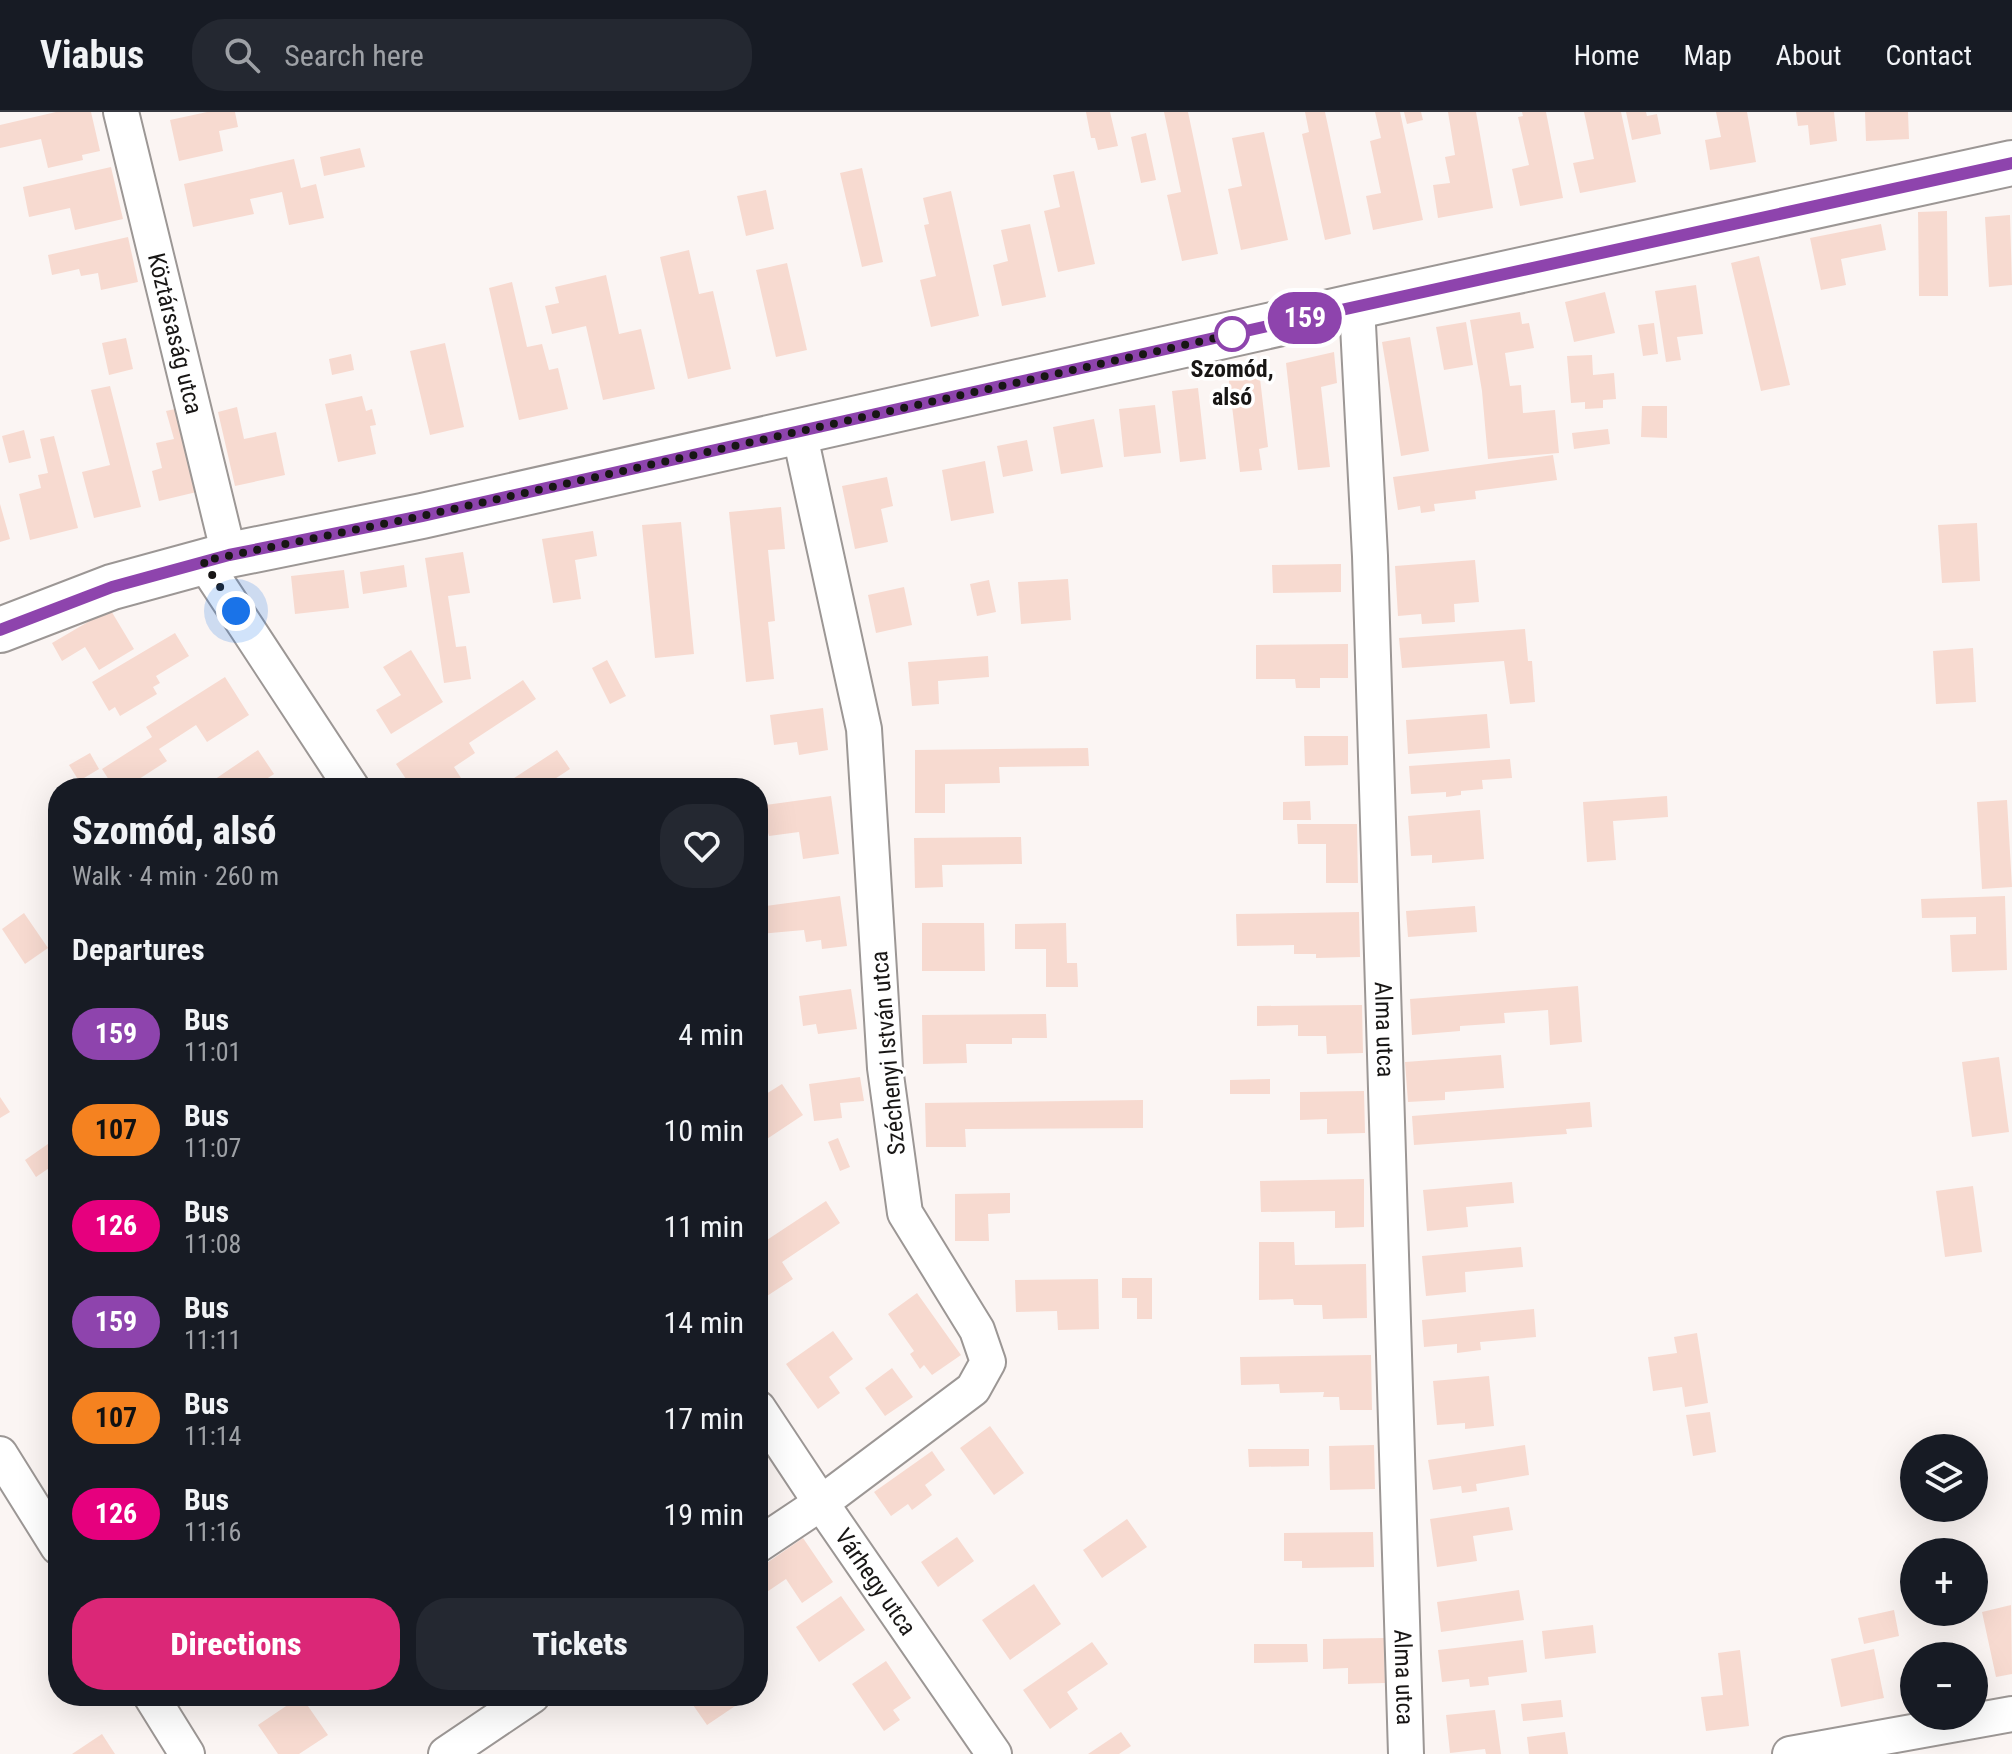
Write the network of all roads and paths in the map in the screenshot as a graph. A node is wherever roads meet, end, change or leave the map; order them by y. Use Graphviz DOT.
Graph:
graph roads {
  1 [pos="121,112"];
  2 [pos="2012,163"];
  3 [pos="1357,306"];
  4 [pos="799,431"];
  5 [pos="216,558"];
  6 [pos="0,629"];
  7 [pos="346,778"];
  8 [pos="768,1423"];
  9 [pos="0,1454"];
  10 [pos="821,1503"];
  11 [pos="48,1531"];
  12 [pos="768,1538"];
  13 [pos="157,1706"];
  14 [pos="517,1706"];
  15 [pos="2012,1714"];
  16 [pos="187,1754"];
  17 [pos="446,1754"];
  18 [pos="994,1754"];
  19 [pos="1406,1754"];
  20 [pos="1790,1754"];
  1 -- 5 [label="street, Köztársaság utca"];
  2 -- 3 [label="street"];
  3 -- 4 [label="street"];
  3 -- 19 [label="street, Alma utca"];
  4 -- 5 [label="street"];
  4 -- 10 [label="street, Széchenyi István utca"];
  5 -- 6 [label="street"];
  5 -- 7 [label="street"];
  8 -- 10 [label="street, Várhegy utca"];
  9 -- 11 [label="street"];
  10 -- 12 [label="street, Széchenyi István utca"];
  10 -- 18 [label="street, Várhegy utca"];
  13 -- 16 [label="street"];
  14 -- 17 [label="street"];
  15 -- 20 [label="street"];
}
